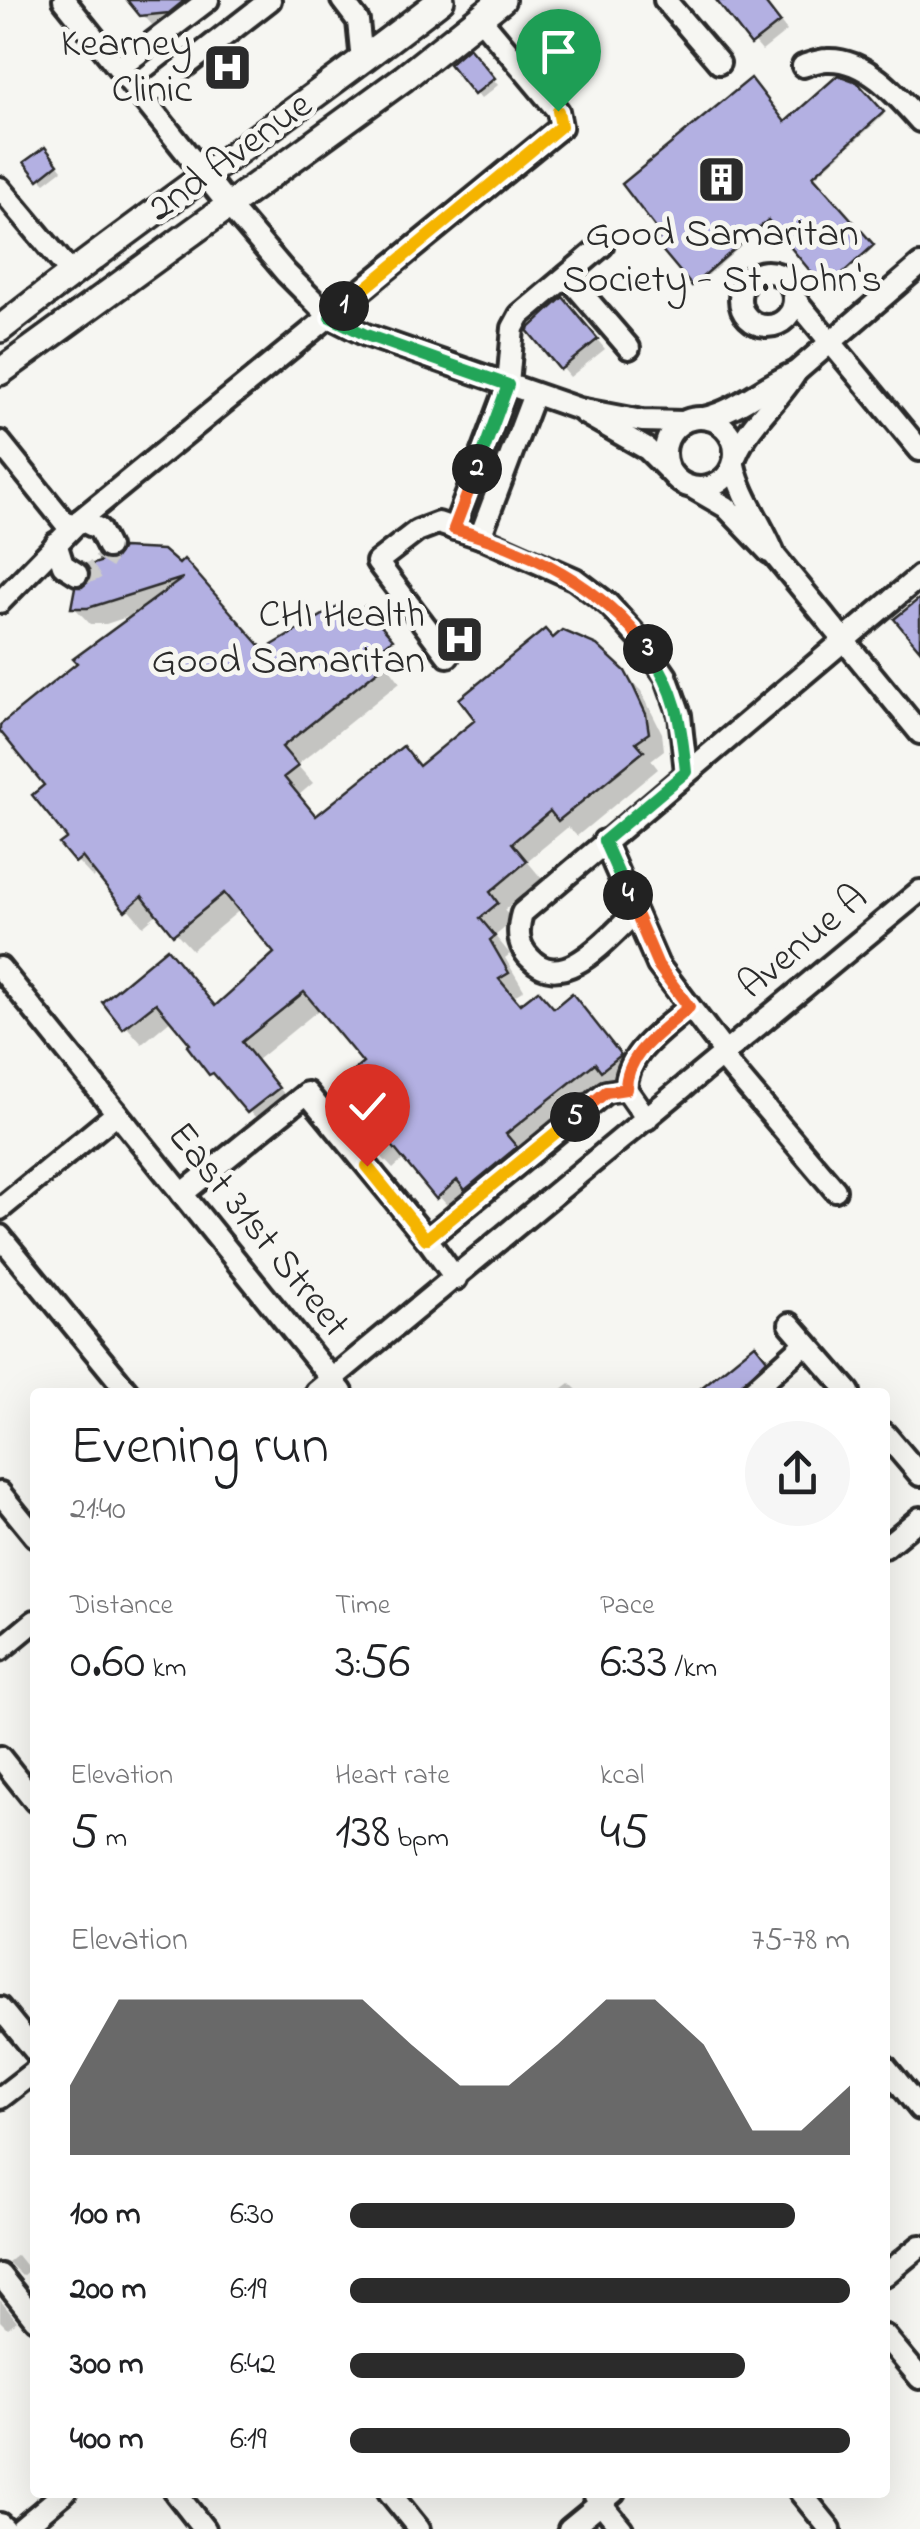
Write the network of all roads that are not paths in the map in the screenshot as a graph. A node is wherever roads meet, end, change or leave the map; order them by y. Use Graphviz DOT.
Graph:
graph roads {
  1 [pos="64,0"];
  2 [pos="208,0"];
  3 [pos="270,0"];
  4 [pos="342,0"];
  5 [pos="441,0"];
  6 [pos="502,0"];
  7 [pos="666,0"];
  8 [pos="480,18"];
  9 [pos="362,62"];
  10 [pos="718,64"];
  11 [pos="803,66"];
  12 [pos="119,68"];
  13 [pos="143,99"];
  14 [pos="920,121"];
  15 [pos="206,177"];
  16 [pos="0,188"];
  17 [pos="230,207"];
  18 [pos="602,246"];
  19 [pos="920,266"];
  20 [pos="71,272"];
  21 [pos="567,276"];
  22 [pos="794,298"];
  23 [pos="330,317"];
  24 [pos="0,329"];
  25 [pos="831,344"];
  26 [pos="629,348"];
  27 [pos="0,372"];
  28 [pos="796,372"];
  29 [pos="508,385"];
  30 [pos="534,394"];
  31 [pos="578,410"];
  32 [pos="694,420"];
  33 [pos="0,442"];
  34 [pos="920,450"];
  35 [pos="735,460"];
  36 [pos="671,473"];
  37 [pos="696,489"];
  38 [pos="454,529"];
  39 [pos="69,530"];
  40 [pos="480,536"];
  41 [pos="108,547"];
  42 [pos="775,556"];
  43 [pos="77,574"];
  44 [pos="920,576"];
  45 [pos="0,602"];
  46 [pos="842,641"];
  47 [pos="448,656"];
  48 [pos="920,733"];
  49 [pos="686,772"];
  50 [pos="604,841"];
  51 [pos="920,891"];
  52 [pos="636,913"];
  53 [pos="0,968"];
  54 [pos="689,1007"];
  55 [pos="724,1055"];
  56 [pos="626,1089"];
  57 [pos="117,1113"];
  58 [pos="647,1119"];
  59 [pos="835,1190"];
  60 [pos="182,1194"];
  61 [pos="0,1210"];
  62 [pos="0,1236"];
  63 [pos="426,1239"];
  64 [pos="456,1278"];
  65 [pos="790,1324"];
  66 [pos="806,1343"];
  67 [pos="125,1388"];
  68 [pos="330,1388"];
  69 [pos="755,1388"];
  70 [pos="845,1388"];
  71 [pos="890,1440"];
  72 [pos="920,1475"];
  73 [pos="0,1493"];
  74 [pos="920,1518"];
  75 [pos="30,1530"];
  76 [pos="890,1543"];
  77 [pos="30,1625"];
  78 [pos="0,1650"];
  79 [pos="0,1757"];
  80 [pos="30,1794"];
  81 [pos="0,2008"];
  82 [pos="30,2045"];
  83 [pos="890,2072"];
  84 [pos="30,2075"];
  85 [pos="0,2098"];
  86 [pos="920,2110"];
  87 [pos="920,2246"];
  88 [pos="890,2270"];
  89 [pos="0,2275"];
  90 [pos="30,2313"];
  91 [pos="890,2342"];
  92 [pos="920,2378"];
  93 [pos="58,2498"];
  94 [pos="180,2498"];
  95 [pos="394,2498"];
  96 [pos="600,2498"];
  97 [pos="603,2498"];
  98 [pos="805,2498"];
  99 [pos="21,2529"];
  100 [pos="204,2529"];
  101 [pos="419,2529"];
  102 [pos="569,2529"];
  103 [pos="622,2529"];
  104 [pos="830,2529"];
  1 -- 12 [label="street"];
  2 -- 12 [label="street"];
  3 -- 13 [label="street"];
  4 -- 9 [label="street"];
  5 -- 9 [label="main road, 2nd Avenue"];
  6 -- 8 [label="main road, 2nd Avenue"];
  7 -- 10 [label="street"];
  8 -- 17 [label="main road, 2nd Avenue"];
  8 -- 23 [label="street"];
  9 -- 15 [label="main road, 2nd Avenue"];
  11 -- 14 [label="street"];
  12 -- 13 [label="street"];
  13 -- 15 [label="street"];
  15 -- 17 [label="street"];
  15 -- 20 [label="main road, 2nd Avenue"];
  16 -- 20 [label="street"];
  17 -- 23 [label="street"];
  17 -- 27 [label="main road, 2nd Avenue"];
  18 -- 21 [label="street"];
  19 -- 25 [label="street"];
  20 -- 24 [label="main road, 2nd Avenue"];
  21 -- 26 [label="street"];
  21 -- 29 [label="street"];
  22 -- 25 [label="street"];
  23 -- 29 [label="street"];
  23 -- 39 [label="street"];
  25 -- 28 [label="street"];
  25 -- 34 [label="street"];
  28 -- 32 [label="street"];
  28 -- 35 [label="street"];
  29 -- 30 [label="street"];
  29 -- 38 [label="street"];
  30 -- 31 [label="street"];
  30 -- 40 [label="street"];
  31 -- 32 [label="street"];
  31 -- 36 [label="street"];
  32 -- 35 [label="street"];
  32 -- 36 [label="street"];
  33 -- 39 [label="street"];
  35 -- 37 [label="street"];
  35 -- 42 [label="street"];
  36 -- 37 [label="street"];
  37 -- 42 [label="street"];
  38 -- 40 [label="street"];
  38 -- 47 [label="street"];
  39 -- 41 [label="street"];
  39 -- 43 [label="street"];
  39 -- 45 [label="street"];
  40 -- 49 [label="street"];
  42 -- 46 [label="street"];
  44 -- 46 [label="street"];
  46 -- 48 [label="street"];
  46 -- 49 [label="street"];
  49 -- 50 [label="street"];
  50 -- 52 [label="street"];
  50 -- 52 [label="street"];
  51 -- 55 [label="street, Avenue A"];
  52 -- 54 [label="street"];
  53 -- 57 [label="street, East 31st Street"];
  54 -- 55 [label="street"];
  54 -- 56 [label="street"];
  55 -- 58 [label="street, Avenue A"];
  55 -- 59 [label="street"];
  56 -- 58 [label="street"];
  56 -- 63 [label="street"];
  57 -- 60 [label="street, East 31st Street"];
  57 -- 61 [label="street"];
  58 -- 64 [label="street, Avenue A"];
  60 -- 63 [label="street"];
  60 -- 68 [label="street, East 31st Street"];
  62 -- 67 [label="street"];
  63 -- 64 [label="street"];
  64 -- 68 [label="street, Avenue A"];
  65 -- 66 [label="street"];
  66 -- 69 [label="street"];
  66 -- 70 [label="street"];
  71 -- 72 [label="street"];
  73 -- 75 [label="street"];
  74 -- 76 [label="street"];
  77 -- 78 [label="street"];
  79 -- 80 [label="street"];
  81 -- 82 [label="street"];
  83 -- 86 [label="street"];
  84 -- 85 [label="street"];
  87 -- 88 [label="street"];
  89 -- 90 [label="street"];
  91 -- 92 [label="street"];
  93 -- 99 [label="street"];
  94 -- 100 [label="street"];
  95 -- 101 [label="street"];
  96 -- 102 [label="street"];
  97 -- 103 [label="street"];
  98 -- 104 [label="street"];
}
